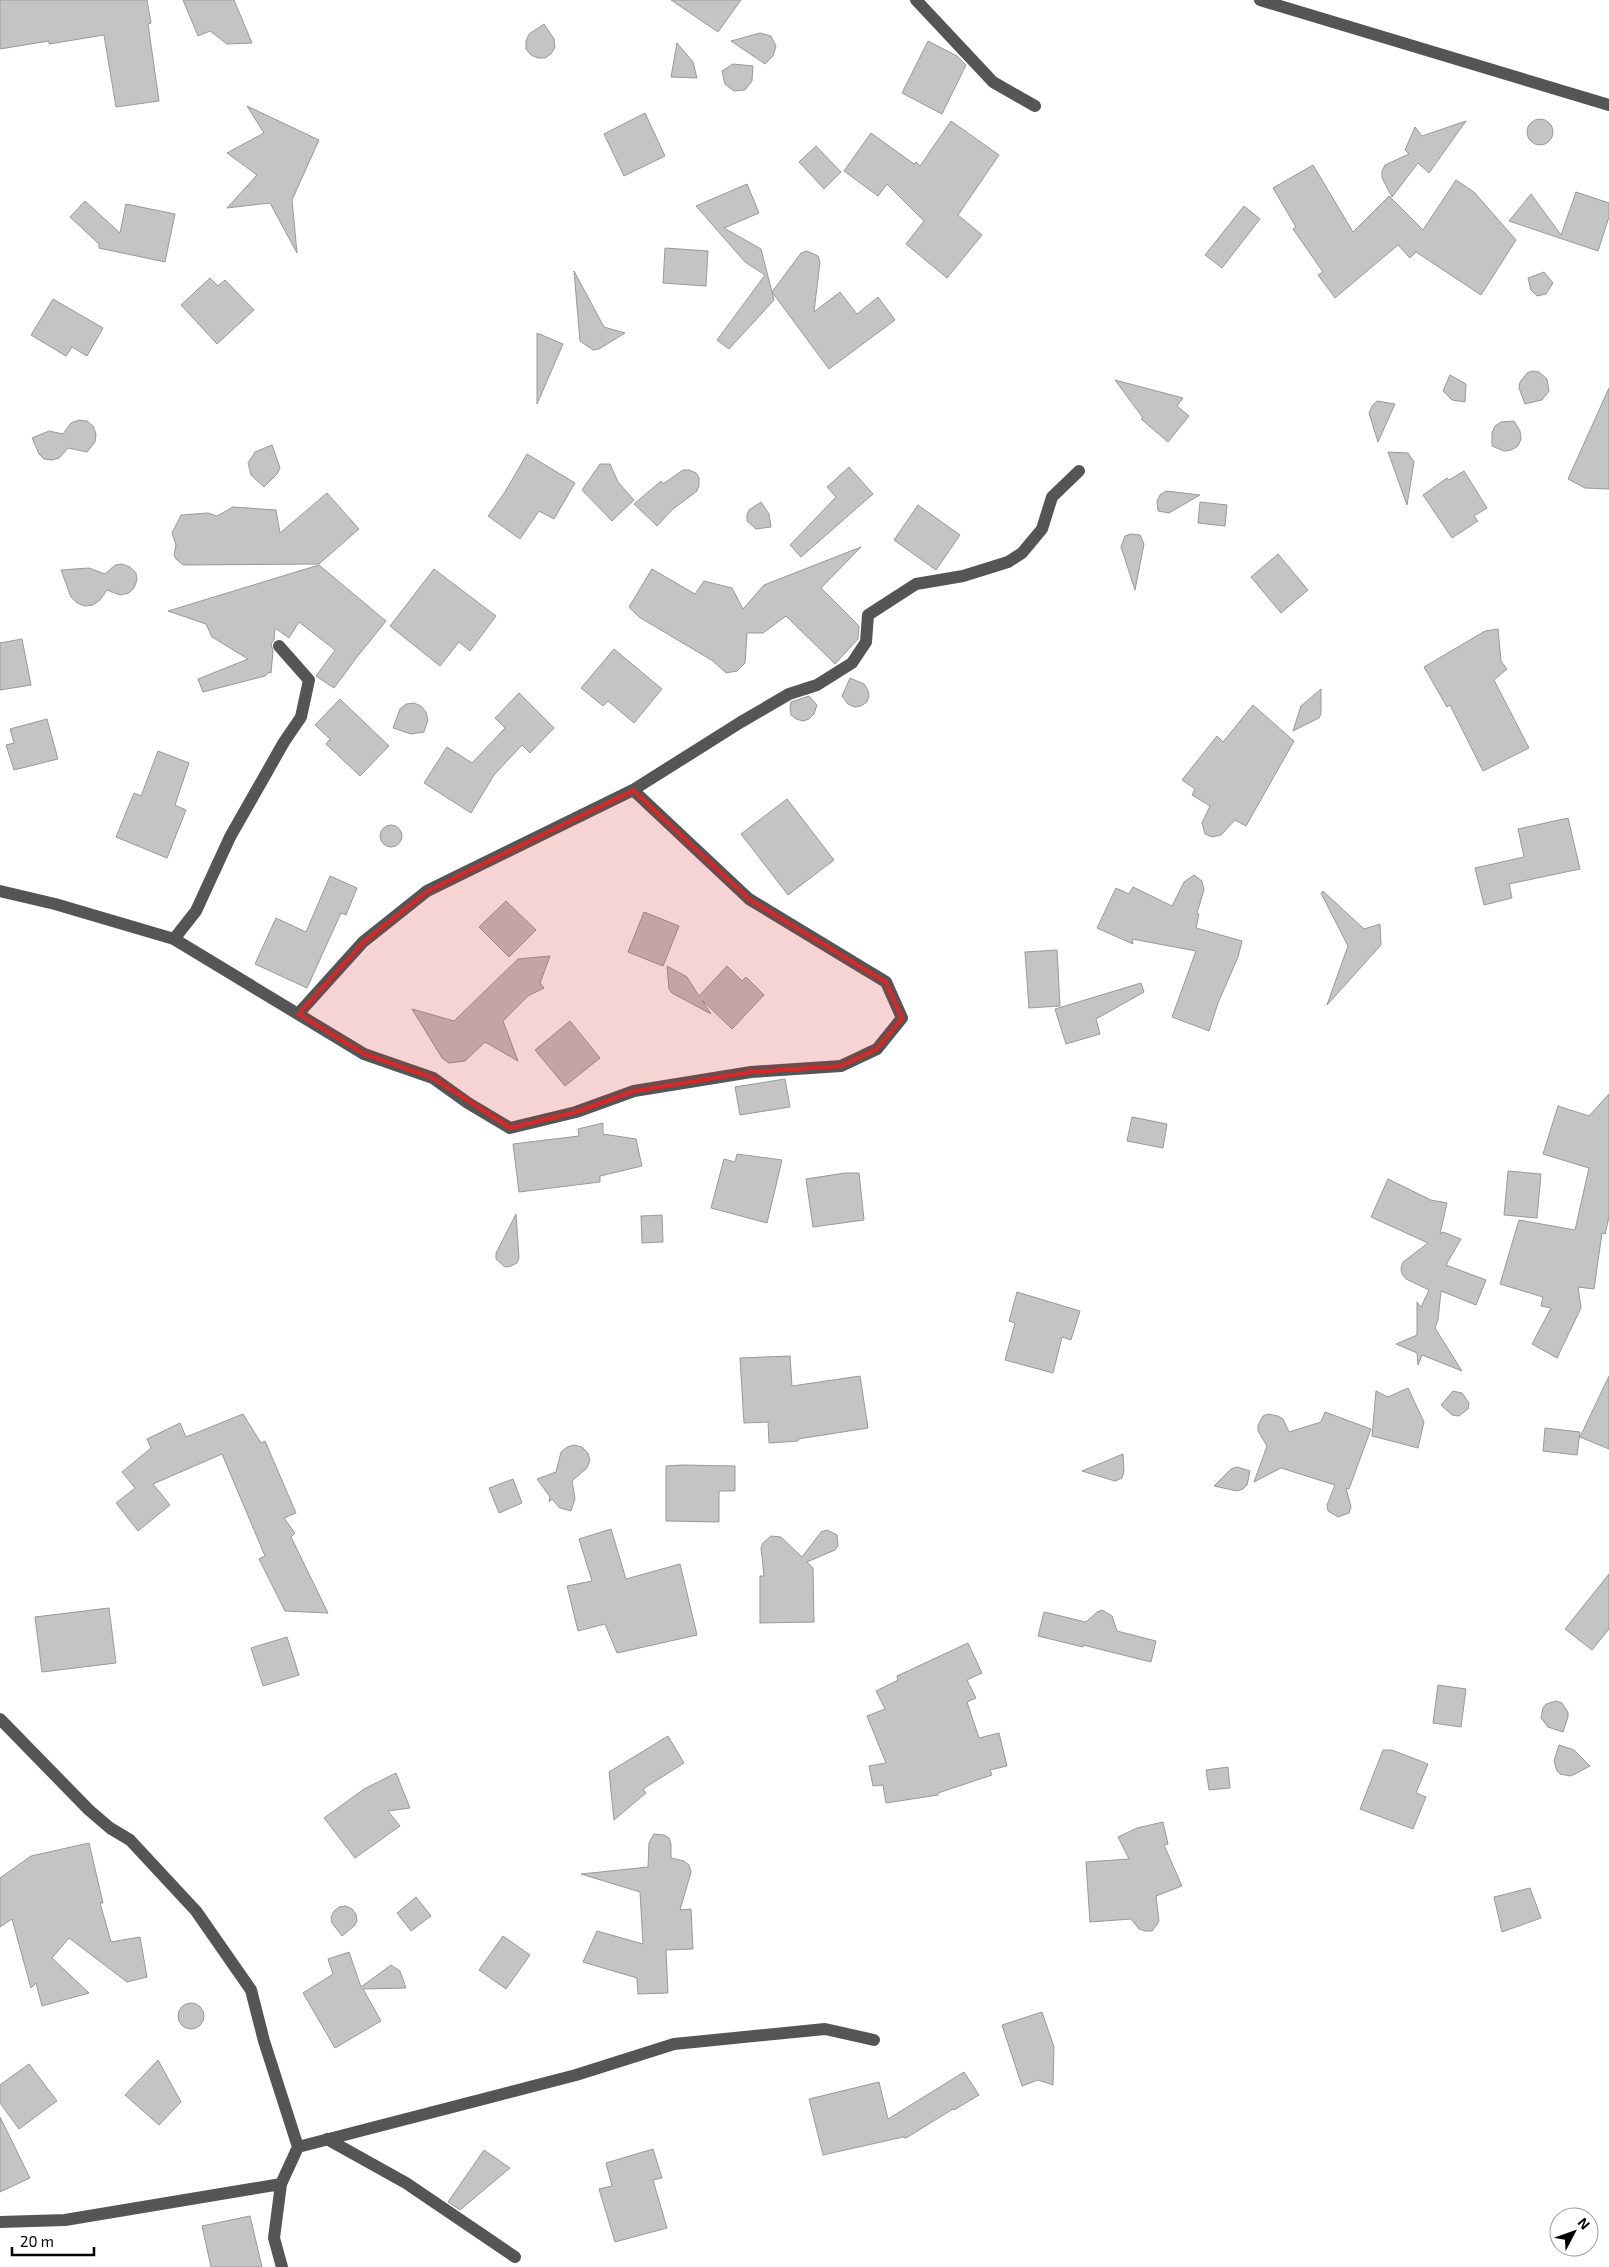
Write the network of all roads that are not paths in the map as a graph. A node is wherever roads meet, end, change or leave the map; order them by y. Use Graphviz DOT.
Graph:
graph roads {
  1 [pos="916,0"];
  2 [pos="1260,0"];
  3 [pos="1609,105"];
  4 [pos="1035,106"];
  5 [pos="1079,471"];
  6 [pos="280,646"];
  7 [pos="633,790"];
  8 [pos="0,891"];
  9 [pos="174,939"];
  10 [pos="298,1014"];
  11 [pos="0,1719"];
  12 [pos="874,2040"];
  13 [pos="327,2139"];
  14 [pos="298,2147"];
  15 [pos="281,2184"];
  16 [pos="0,2222"];
  17 [pos="515,2257"];
  18 [pos="282,2267"];
  1 -- 4 [label="street"];
  2 -- 3 [label="street"];
  5 -- 7 [label="street"];
  6 -- 9 [label="street"];
  7 -- 10 [label="street"];
  7 -- 10 [label="street"];
  8 -- 9 [label="street"];
  9 -- 10 [label="street"];
  11 -- 14 [label="street"];
  12 -- 13 [label="street"];
  13 -- 14 [label="street"];
  13 -- 17 [label="street"];
  14 -- 15 [label="street"];
  15 -- 16 [label="street"];
  15 -- 18 [label="street"];
}
